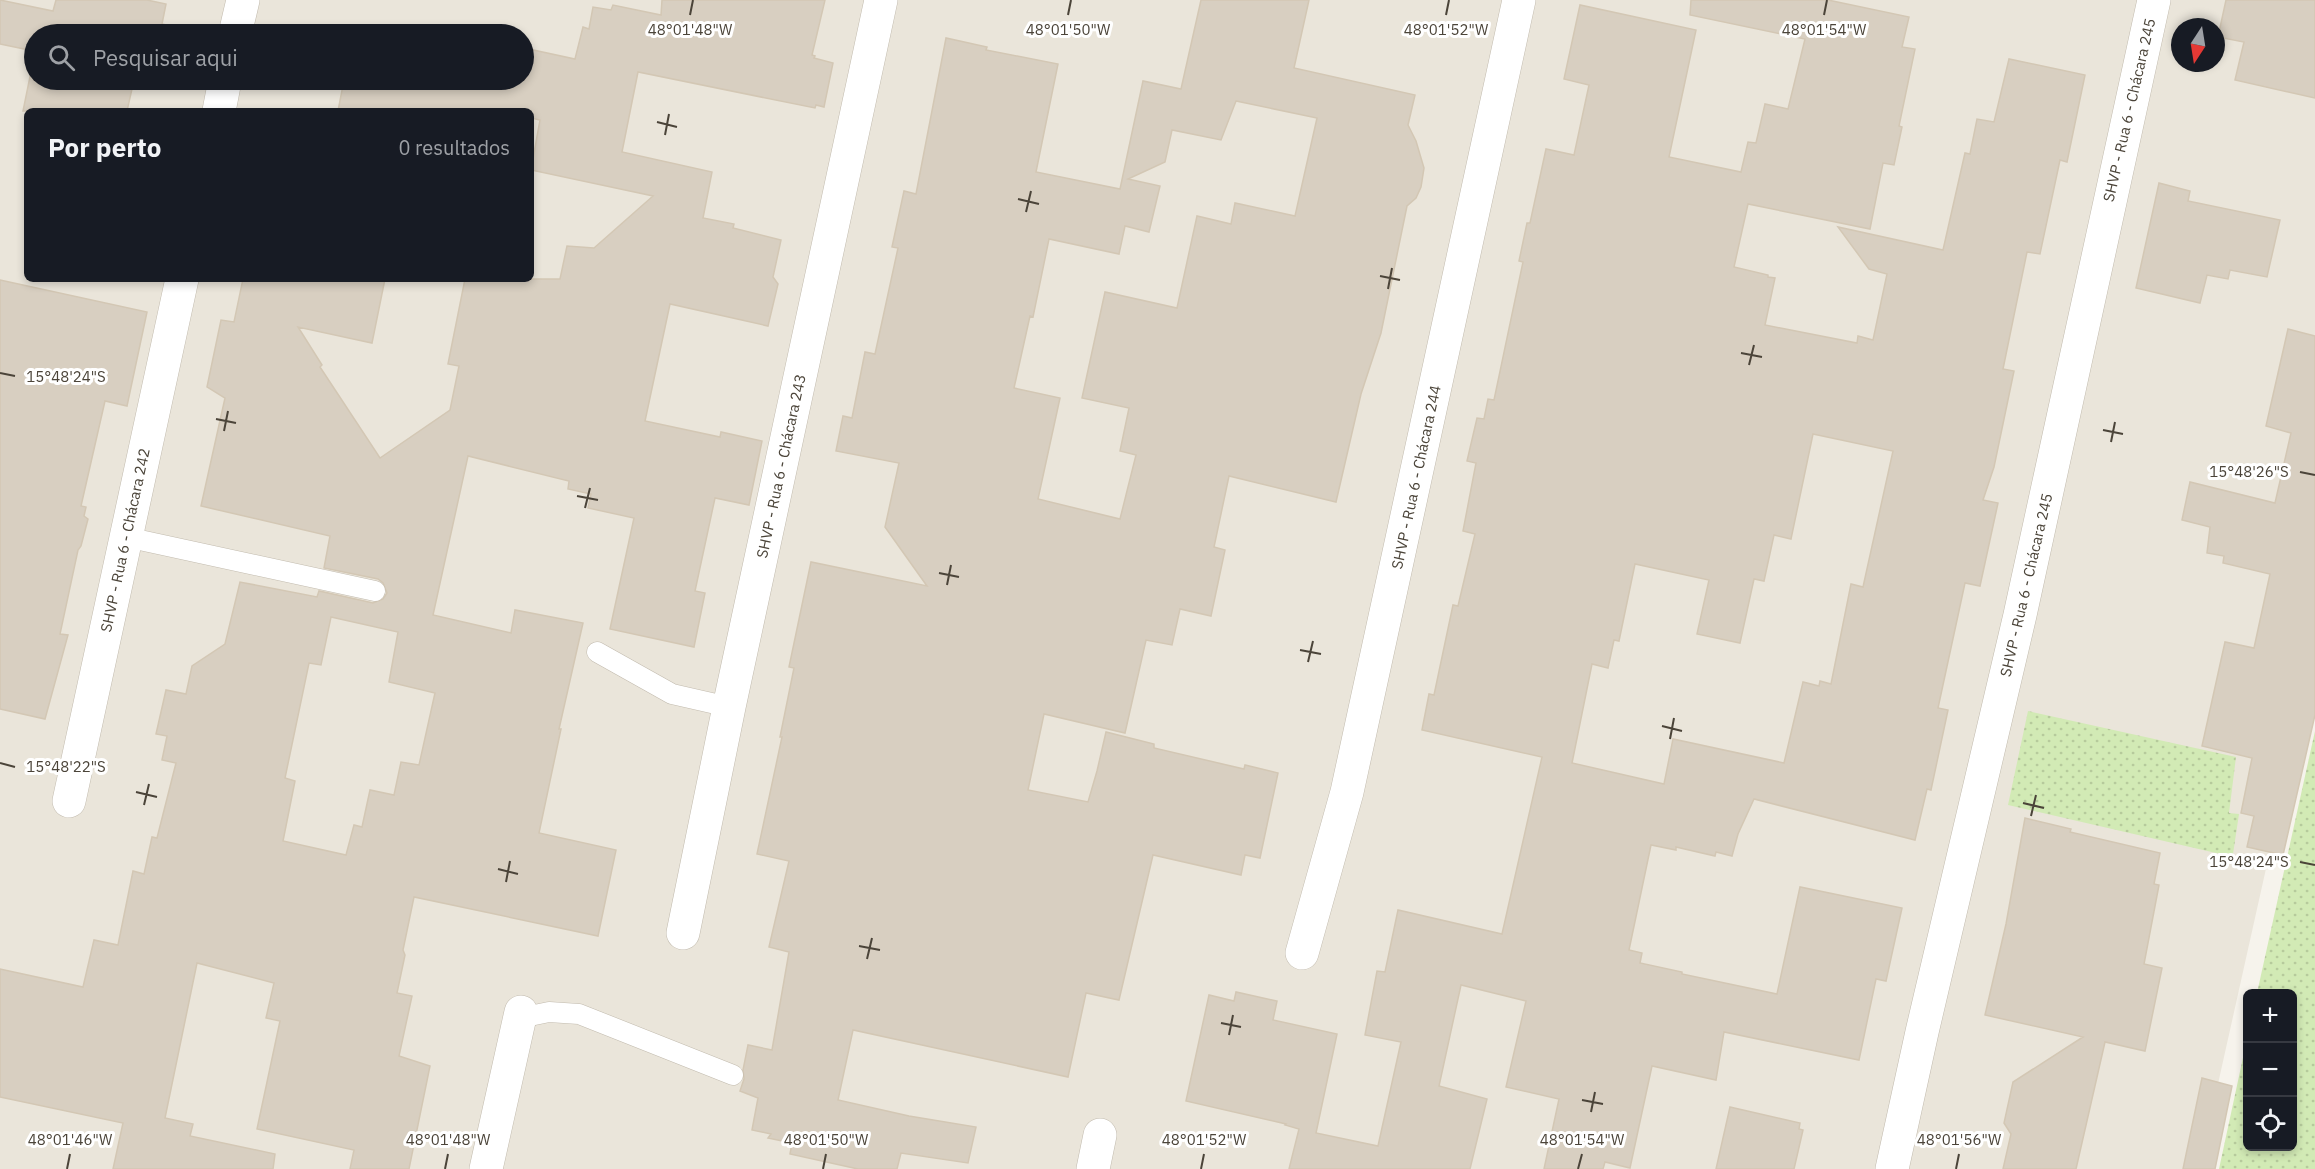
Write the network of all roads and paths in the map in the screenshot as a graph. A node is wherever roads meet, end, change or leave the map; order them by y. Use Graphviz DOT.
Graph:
graph roads {
  1 [pos="243,0"];
  2 [pos="881,0"];
  3 [pos="1519,0"];
  4 [pos="2154,0"];
  5 [pos="237,24"];
  6 [pos="223,90"];
  7 [pos="220,108"];
  8 [pos="181,282"];
  9 [pos="126,537"];
  10 [pos="375,591"];
  11 [pos="597,652"];
  12 [pos="729,707"];
  13 [pos="69,801"];
  14 [pos="683,933"];
  15 [pos="1302,952"];
  16 [pos="520,1015"];
  17 [pos="733,1075"];
  18 [pos="1100,1135"];
  19 [pos="486,1169"];
  20 [pos="1093,1169"];
  21 [pos="1892,1169"];
  1 -- 5 [label="street"];
  2 -- 12 [label="street, SHVP - Rua 6 - Chácara 243"];
  3 -- 15 [label="street, SHVP - Rua 6 - Chácara 244"];
  4 -- 21 [label="street, SHVP - Rua 6 - Chácara 245"];
  6 -- 7 [label="street"];
  8 -- 9 [label="street, SHVP - Rua 6 - Chácara 242"];
  9 -- 10 [label="lane"];
  9 -- 13 [label="street, SHVP - Rua 6 - Chácara 242"];
  11 -- 12 [label="lane"];
  12 -- 14 [label="street, SHVP - Rua 6 - Chácara 243"];
  16 -- 17 [label="lane"];
  16 -- 19 [label="street"];
  18 -- 20 [label="street"];
}
